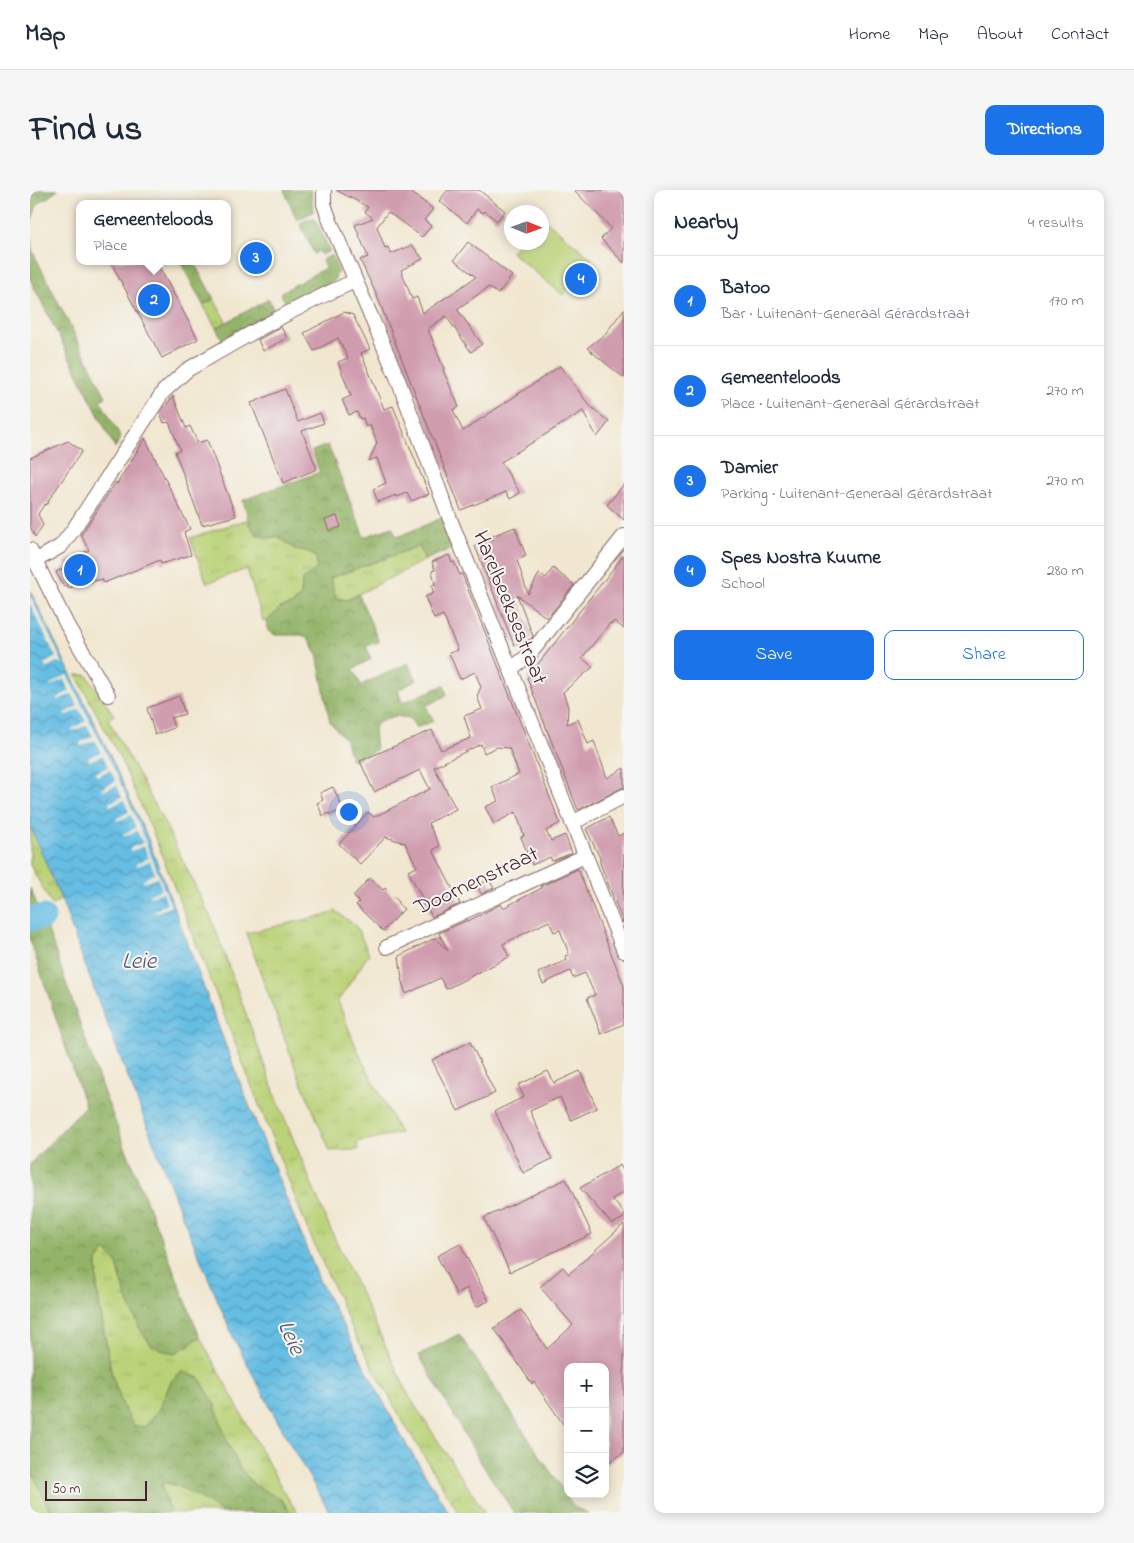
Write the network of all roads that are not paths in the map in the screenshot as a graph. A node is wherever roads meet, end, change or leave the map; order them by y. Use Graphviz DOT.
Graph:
graph roads {
  1 [pos="324,190"];
  2 [pos="355,281"];
  3 [pos="624,536"];
  4 [pos="32,556"];
  5 [pos="511,669"];
  6 [pos="108,695"];
  7 [pos="624,796"];
  8 [pos="572,823"];
  9 [pos="585,856"];
  10 [pos="387,947"];
  11 [pos="624,951"];
  1 -- 2 [label="street, Harelbeeksestraat"];
  2 -- 4 [label="street"];
  2 -- 5 [label="street, Harelbeeksestraat"];
  3 -- 5 [label="street"];
  4 -- 6 [label="street"];
  5 -- 8 [label="street, Harelbeeksestraat"];
  7 -- 8 [label="street"];
  8 -- 9 [label="street, Harelbeeksestraat"];
  9 -- 10 [label="street, Doornenstraat"];
  9 -- 11 [label="street, Harelbeeksestraat"];
}
